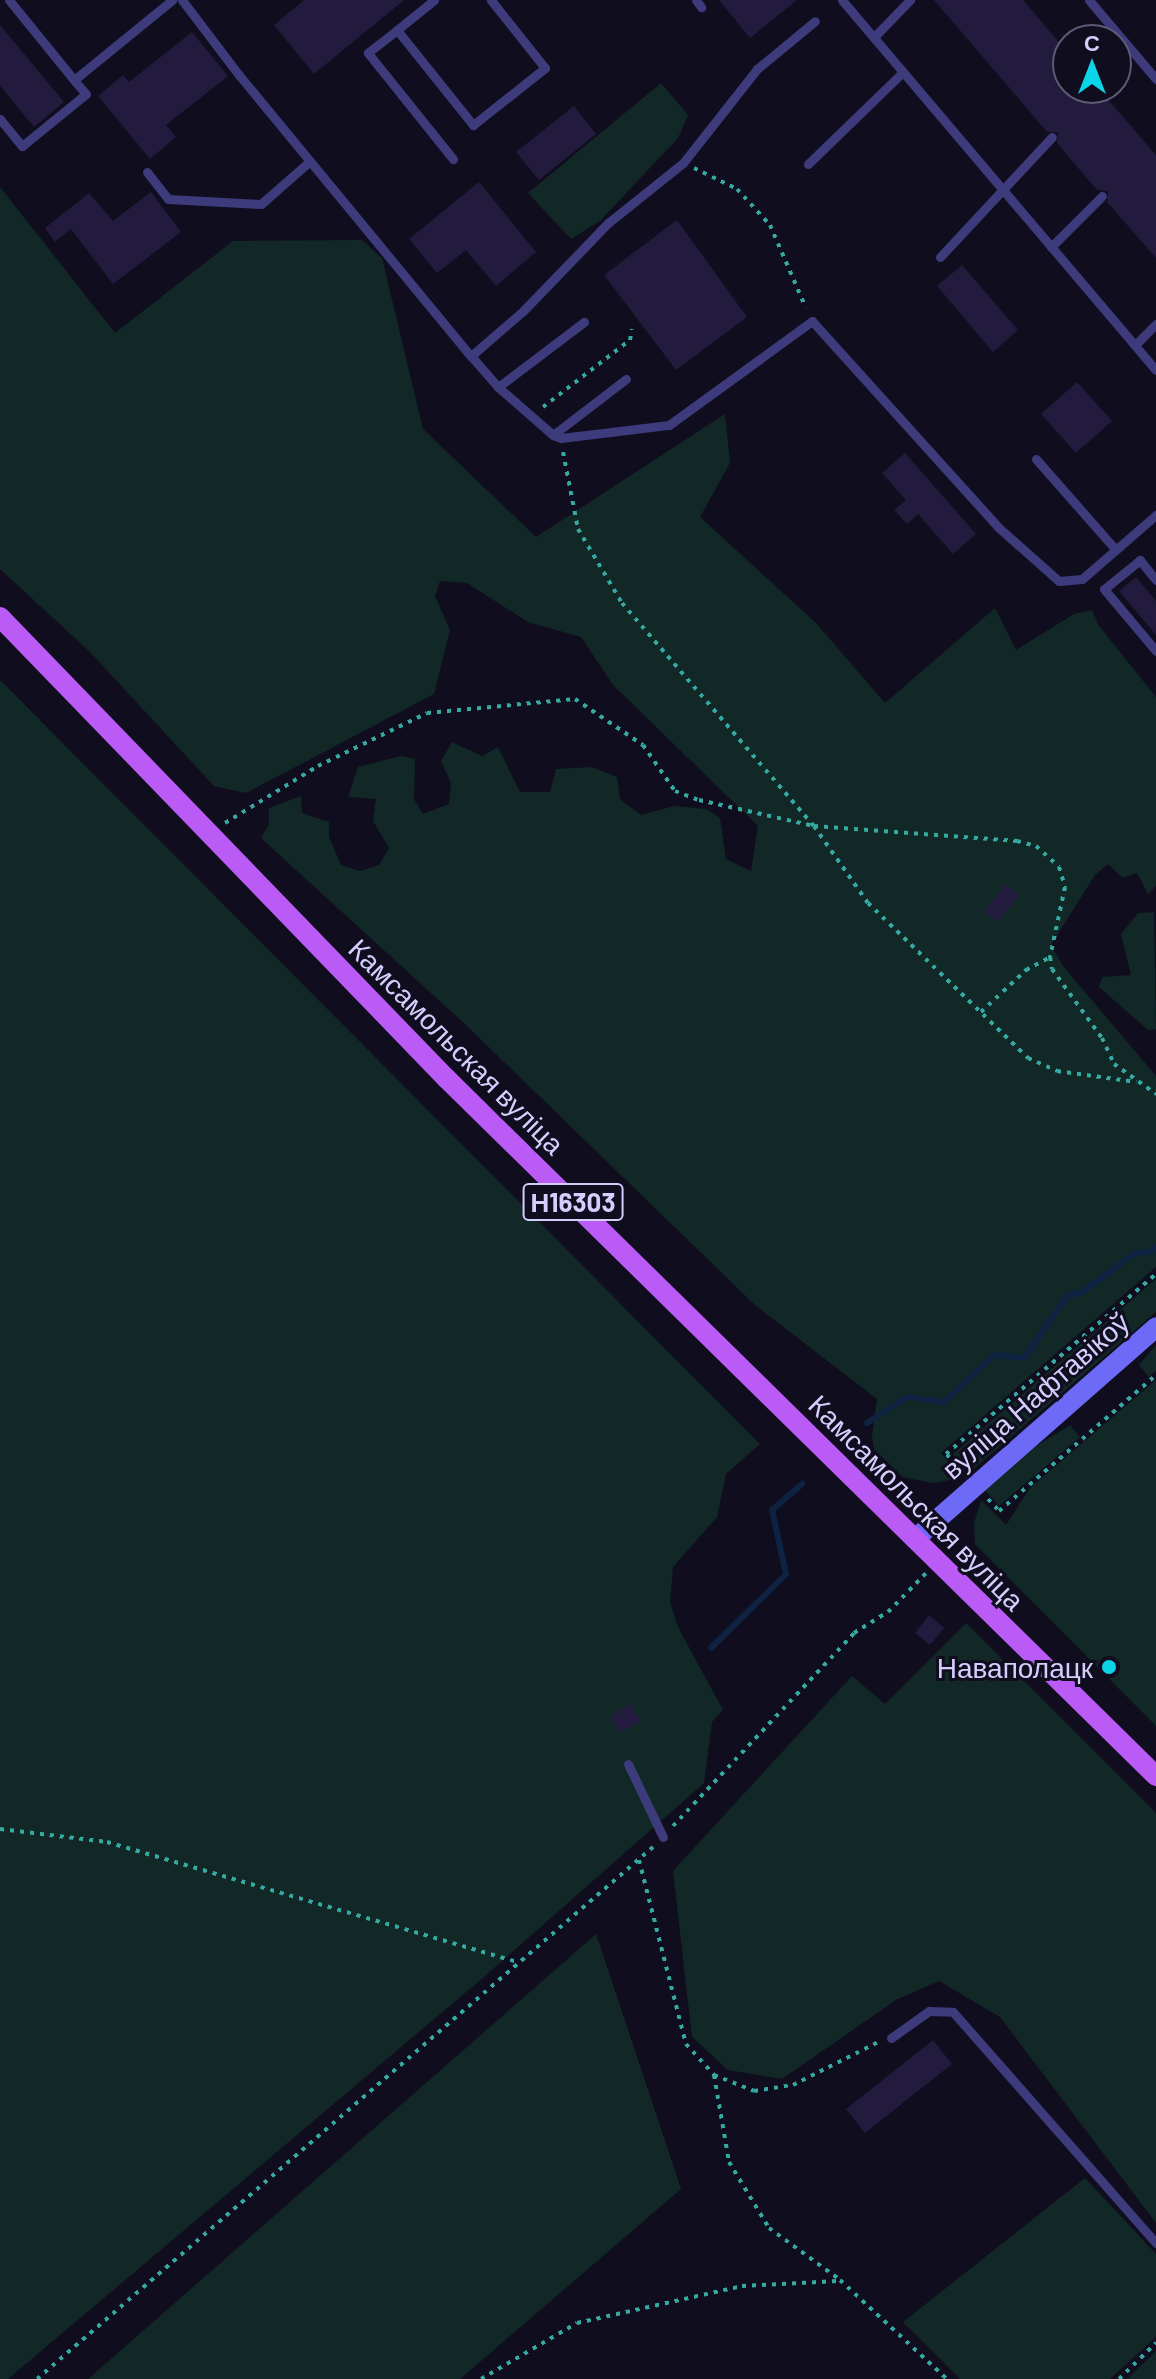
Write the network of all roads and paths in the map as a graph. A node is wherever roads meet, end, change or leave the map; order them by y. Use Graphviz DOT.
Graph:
graph roads {
  1 [pos="9,0"];
  2 [pos="172,0"];
  3 [pos="182,0"];
  4 [pos="434,0"];
  5 [pos="491,0"];
  6 [pos="842,0"];
  7 [pos="910,0"];
  8 [pos="1089,0"];
  9 [pos="815,21"];
  10 [pos="397,30"];
  11 [pos="874,37"];
  12 [pos="903,72"];
  13 [pos="1156,79"];
  14 [pos="74,80"];
  15 [pos="0,119"];
  16 [pos="1052,137"];
  17 [pos="453,159"];
  18 [pos="310,161"];
  19 [pos="683,163"];
  20 [pos="808,164"];
  21 [pos="147,172"];
  22 [pos="1002,188"];
  23 [pos="1102,196"];
  24 [pos="1051,247"];
  25 [pos="940,257"];
  26 [pos="812,321"];
  27 [pos="584,322"];
  28 [pos="1156,324"];
  29 [pos="632,329"];
  30 [pos="1135,345"];
  31 [pos="471,356"];
  32 [pos="1156,370"];
  33 [pos="626,379"];
  34 [pos="498,387"];
  35 [pos="532,416"];
  36 [pos="557,436"];
  37 [pos="1036,459"];
  38 [pos="1156,515"];
  39 [pos="1116,550"];
  40 [pos="1156,580"];
  41 [pos="0,617"];
  42 [pos="1156,651"];
  43 [pos="814,826"];
  44 [pos="210,833"];
  45 [pos="1050,957"];
  46 [pos="981,1012"];
  47 [pos="1136,1082"];
  48 [pos="1156,1094"];
  49 [pos="1156,1274"];
  50 [pos="1156,1327"];
  51 [pos="1156,1375"];
  52 [pos="946,1454"];
  53 [pos="999,1511"];
  54 [pos="915,1539"];
  55 [pos="937,1562"];
  56 [pos="628,1764"];
  57 [pos="1156,1776"];
  58 [pos="0,1829"];
  59 [pos="663,1837"];
  60 [pos="639,1860"];
  61 [pos="517,1962"];
  62 [pos="891,2038"];
  63 [pos="714,2075"];
  64 [pos="1156,2243"];
  65 [pos="840,2280"];
  66 [pos="1156,2343"];
  67 [pos="37,2379"];
  68 [pos="481,2379"];
  69 [pos="947,2379"];
  70 [pos="1119,2379"];
  1 -- 14 [label="lane"];
  2 -- 14 [label="lane"];
  3 -- 18 [label="lane"];
  4 -- 10 [label="lane"];
  5 -- 10 [label="lane"];
  6 -- 11 [label="lane"];
  7 -- 11 [label="lane"];
  8 -- 13 [label="lane"];
  9 -- 19 [label="lane"];
  10 -- 17 [label="lane"];
  11 -- 12 [label="lane"];
  12 -- 20 [label="lane"];
  12 -- 22 [label="lane"];
  14 -- 15 [label="lane"];
  16 -- 22 [label="lane"];
  18 -- 21 [label="lane"];
  18 -- 31 [label="lane"];
  19 -- 26 [label="path"];
  19 -- 31 [label="lane"];
  22 -- 24 [label="lane"];
  22 -- 25 [label="lane"];
  23 -- 24 [label="lane"];
  24 -- 30 [label="lane"];
  26 -- 36 [label="lane"];
  26 -- 39 [label="lane"];
  27 -- 34 [label="lane"];
  28 -- 30 [label="lane"];
  29 -- 35 [label="path"];
  30 -- 32 [label="lane"];
  31 -- 34 [label="lane"];
  33 -- 36 [label="lane"];
  34 -- 35 [label="lane"];
  35 -- 36 [label="lane"];
  36 -- 43 [label="path"];
  37 -- 39 [label="lane"];
  38 -- 39 [label="lane"];
  40 -- 42 [label="lane"];
  41 -- 44 [label="main road, Камсамольская вуліца / Н16303"];
  43 -- 44 [label="path"];
  43 -- 45 [label="path"];
  43 -- 46 [label="path"];
  44 -- 54 [label="main road, Камсамольская вуліца / Н16303"];
  45 -- 46 [label="path"];
  45 -- 47 [label="path"];
  46 -- 47 [label="path"];
  47 -- 48 [label="path"];
  49 -- 52 [label="path"];
  50 -- 54 [label="street, вуліца Нафтавікоў"];
  51 -- 53 [label="path"];
  54 -- 55 [label="main road, Камсамольская вуліца / Н16303"];
  55 -- 57 [label="main road, Камсамольская вуліца / Н16303"];
  55 -- 59 [label="path"];
  56 -- 59 [label="lane"];
  58 -- 61 [label="path"];
  59 -- 60 [label="path"];
  60 -- 61 [label="path"];
  60 -- 63 [label="path"];
  61 -- 67 [label="path"];
  62 -- 63 [label="path"];
  62 -- 64 [label="lane"];
  63 -- 65 [label="path"];
  65 -- 68 [label="path"];
  65 -- 69 [label="path"];
  66 -- 70 [label="path"];
}
